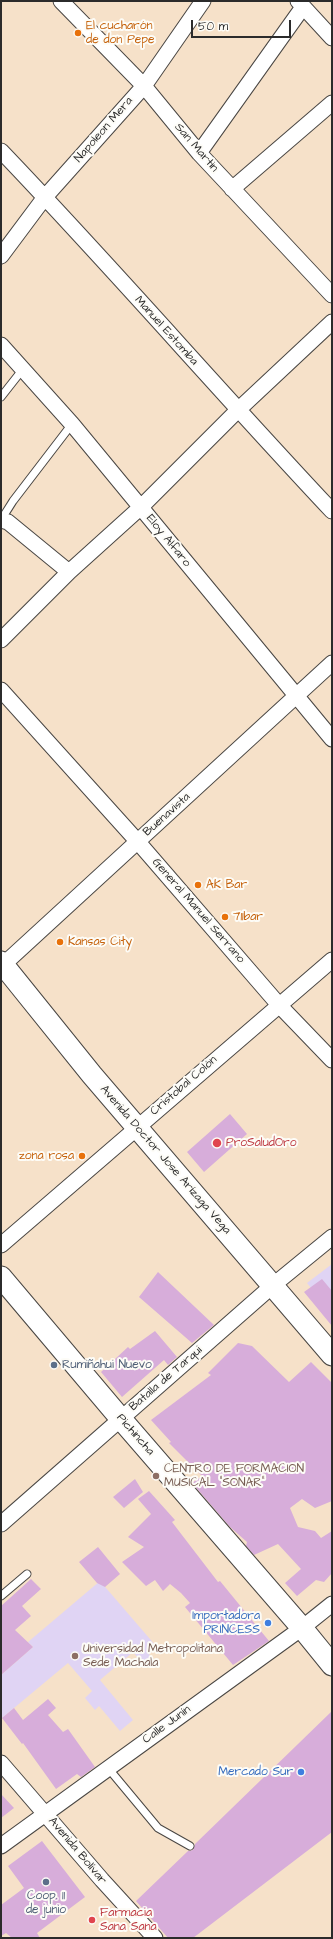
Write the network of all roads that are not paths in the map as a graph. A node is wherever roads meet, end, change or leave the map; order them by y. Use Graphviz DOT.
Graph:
graph roads {
  1 [pos="61,1"];
  2 [pos="203,1"];
  3 [pos="300,4"];
  4 [pos="332,38"];
  5 [pos="144,86"];
  6 [pos="332,103"];
  7 [pos="1,151"];
  8 [pos="199,153"];
  9 [pos="232,189"];
  10 [pos="45,198"];
  11 [pos="1,256"];
  12 [pos="332,295"];
  13 [pos="332,322"];
  14 [pos="1,345"];
  15 [pos="24,368"];
  16 [pos="1,397"];
  17 [pos="238,410"];
  18 [pos="72,424"];
  19 [pos="141,507"];
  20 [pos="332,511"];
  21 [pos="1,520"];
  22 [pos="69,572"];
  23 [pos="1,640"];
  24 [pos="332,663"];
  25 [pos="1,690"];
  26 [pos="296,697"];
  27 [pos="332,739"];
  28 [pos="138,842"];
  29 [pos="332,960"];
  30 [pos="2,964"];
  31 [pos="280,1005"];
  32 [pos="332,1060"];
  33 [pos="137,1127"];
  34 [pos="332,1237"];
  35 [pos="1,1245"];
  36 [pos="1,1277"];
  37 [pos="273,1286"];
  38 [pos="332,1355"];
  39 [pos="121,1419"];
  40 [pos="1,1524"];
  41 [pos="27,1574"];
  42 [pos="1,1596"];
  43 [pos="332,1604"];
  44 [pos="302,1628"];
  45 [pos="332,1665"];
  46 [pos="1,1763"];
  47 [pos="108,1768"];
  48 [pos="45,1814"];
  49 [pos="1,1846"];
  50 [pos="190,1846"];
  51 [pos="155,1938"];
  1 -- 5 [label="street, San Martin"];
  2 -- 5 [label="street, Napoleon Mera"];
  3 -- 4 [label="street"];
  3 -- 8 [label="street"];
  5 -- 8 [label="street, San Martin"];
  5 -- 10 [label="street, Napoleon Mera"];
  6 -- 9 [label="street"];
  7 -- 10 [label="street, Manuel Estomba"];
  8 -- 9 [label="street, San Martin"];
  9 -- 12 [label="street, San Martin"];
  10 -- 11 [label="street, Napoleon Mera"];
  10 -- 17 [label="street, Manuel Estomba"];
  13 -- 17 [label="street"];
  14 -- 15 [label="street, Eloy Alfaro"];
  15 -- 16 [label="lane"];
  15 -- 18 [label="street, Eloy Alfaro"];
  17 -- 19 [label="street"];
  17 -- 20 [label="street, Manuel Estomba"];
  18 -- 19 [label="street, Eloy Alfaro"];
  18 -- 21 [label="lane"];
  19 -- 22 [label="street"];
  19 -- 26 [label="street, Eloy Alfaro"];
  21 -- 22 [label="street"];
  22 -- 23 [label="street"];
  24 -- 26 [label="street, Buenavista"];
  25 -- 28 [label="street, General Manuel Serrano"];
  26 -- 27 [label="street, Eloy Alfaro"];
  26 -- 28 [label="street, Buenavista"];
  28 -- 30 [label="street, Buenavista"];
  28 -- 31 [label="street, General Manuel Serrano"];
  29 -- 31 [label="street, Cristobal Colón"];
  30 -- 33 [label="main road, Avenida Doctor Jose Arízaga Vega"];
  31 -- 32 [label="street, General Manuel Serrano"];
  31 -- 33 [label="street, Cristobal Colón"];
  33 -- 35 [label="street, Cristobal Colón"];
  33 -- 37 [label="main road, Avenida Doctor Jose Arízaga Vega"];
  34 -- 37 [label="street, Batalla de Tarqui"];
  36 -- 39 [label="main road, Pichincha"];
  37 -- 38 [label="main road, Avenida Doctor Jose Arízaga Vega"];
  37 -- 39 [label="street, Batalla de Tarqui"];
  39 -- 40 [label="street, Batalla de Tarqui"];
  39 -- 44 [label="main road, Pichincha"];
  41 -- 42 [label="lane"];
  43 -- 44 [label="street, Calle Junín"];
  44 -- 45 [label="main road, Pichincha"];
  44 -- 47 [label="street, Calle Junín"];
  46 -- 48 [label="street, Avenida Bolívar"];
  47 -- 48 [label="street, Calle Junín"];
  47 -- 50 [label="lane"];
  48 -- 49 [label="street, Calle Junín"];
  48 -- 51 [label="street, Avenida Bolívar"];
}
